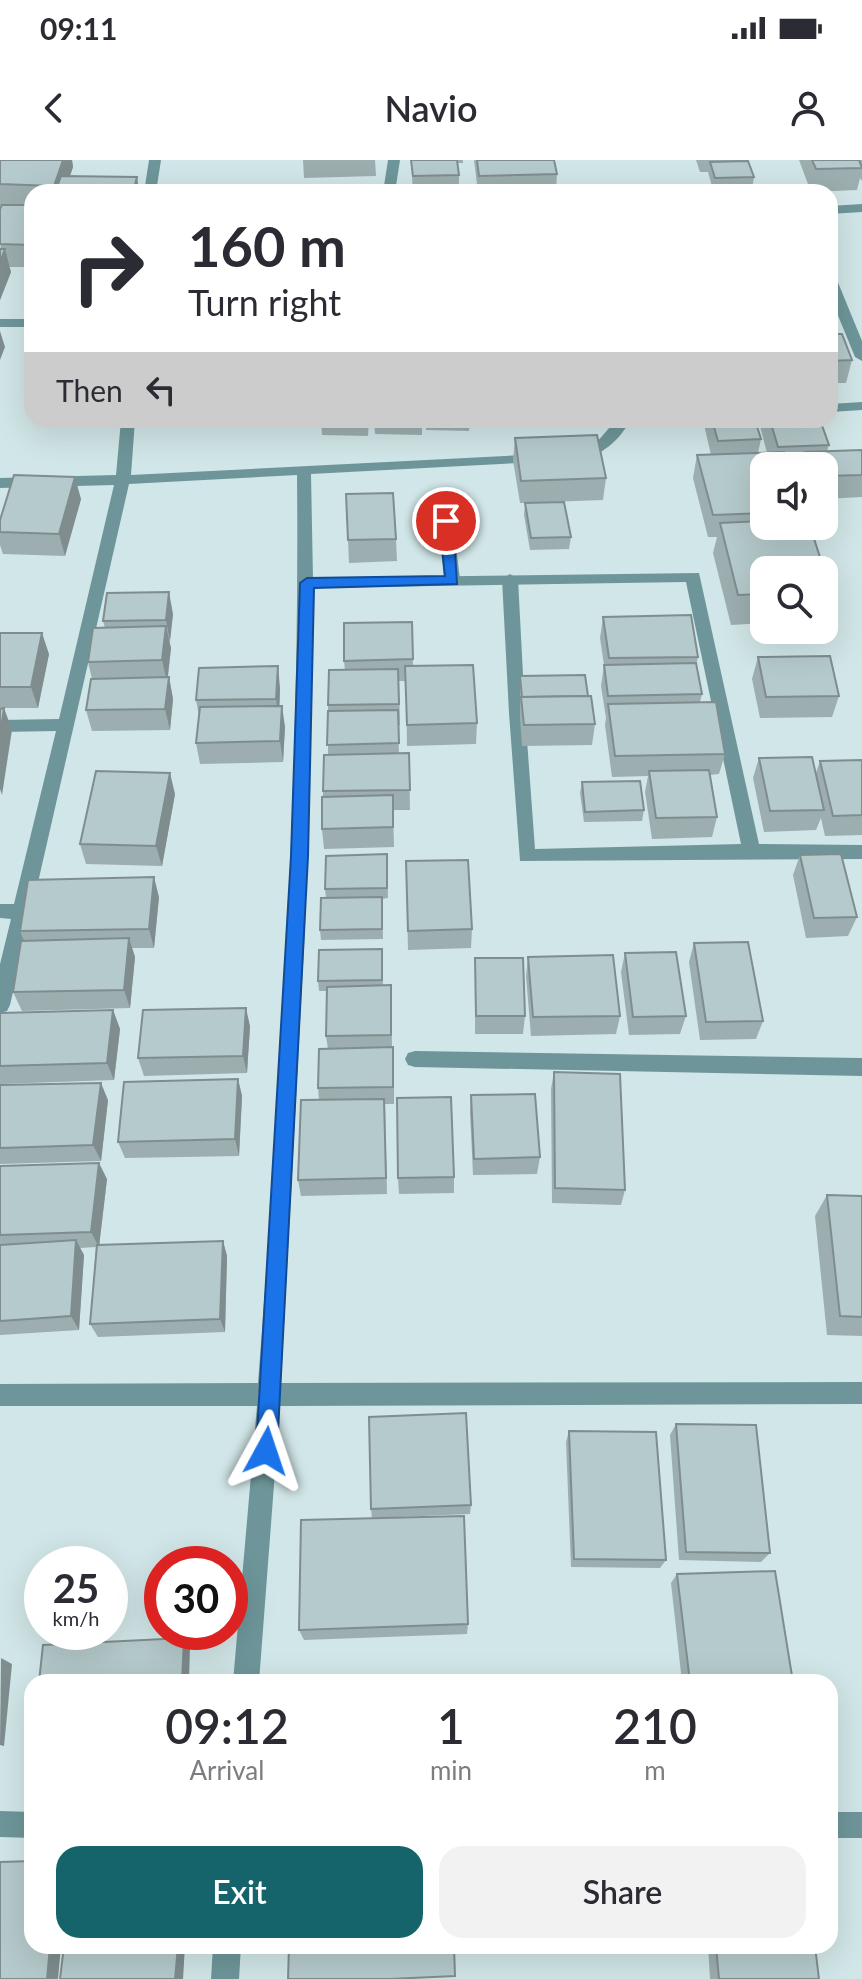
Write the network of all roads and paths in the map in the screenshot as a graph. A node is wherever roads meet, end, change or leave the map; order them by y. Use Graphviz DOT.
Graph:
graph roads {
  1 [pos="155,160"];
  2 [pos="394,160"];
  3 [pos="151,184"];
  4 [pos="390,184"];
  5 [pos="862,208"];
  6 [pos="838,210"];
  7 [pos="838,298"];
  8 [pos="862,315"];
  9 [pos="846,316"];
  10 [pos="0,323"];
  11 [pos="24,323"];
  12 [pos="862,357"];
  13 [pos="862,406"];
  14 [pos="838,408"];
  15 [pos="127,428"];
  16 [pos="618,428"];
  17 [pos="304,470"];
  18 [pos="123,480"];
  19 [pos="0,483"];
  20 [pos="443,494"];
  21 [pos="510,579"];
  22 [pos="452,580"];
  23 [pos="307,583"];
  24 [pos="65,725"];
  25 [pos="0,726"];
  26 [pos="751,851"];
  27 [pos="862,852"];
  28 [pos="0,911"];
  29 [pos="22,912"];
  30 [pos="0,1005"];
  31 [pos="415,1059"];
  32 [pos="862,1067"];
  33 [pos="271,1393"];
  34 [pos="862,1393"];
  35 [pos="0,1395"];
  36 [pos="247,1674"];
  37 [pos="0,1824"];
  38 [pos="24,1825"];
  39 [pos="838,1825"];
  40 [pos="862,1825"];
  41 [pos="227,1954"];
  42 [pos="225,1979"];
  1 -- 3 [label="street"];
  2 -- 4 [label="street"];
  5 -- 6 [label="street"];
  7 -- 9 [label="street"];
  8 -- 9 [label="street"];
  9 -- 12 [label="street"];
  10 -- 11 [label="street"];
  13 -- 14 [label="street"];
  15 -- 18 [label="street"];
  16 -- 17 [label="street"];
  17 -- 18 [label="street"];
  17 -- 23 [label="street"];
  18 -- 19 [label="street"];
  18 -- 24 [label="street"];
  20 -- 22 [label="street"];
  21 -- 22 [label="street"];
  21 -- 26 [label="street"];
  21 -- 26 [label="street"];
  22 -- 23 [label="street"];
  23 -- 33 [label="street"];
  24 -- 25 [label="street"];
  24 -- 29 [label="street"];
  26 -- 27 [label="street"];
  28 -- 29 [label="street"];
  29 -- 30 [label="street"];
  31 -- 32 [label="street"];
  33 -- 34 [label="street"];
  33 -- 35 [label="street"];
  33 -- 36 [label="street"];
  37 -- 38 [label="street"];
  39 -- 40 [label="street"];
  41 -- 42 [label="street"];
}
